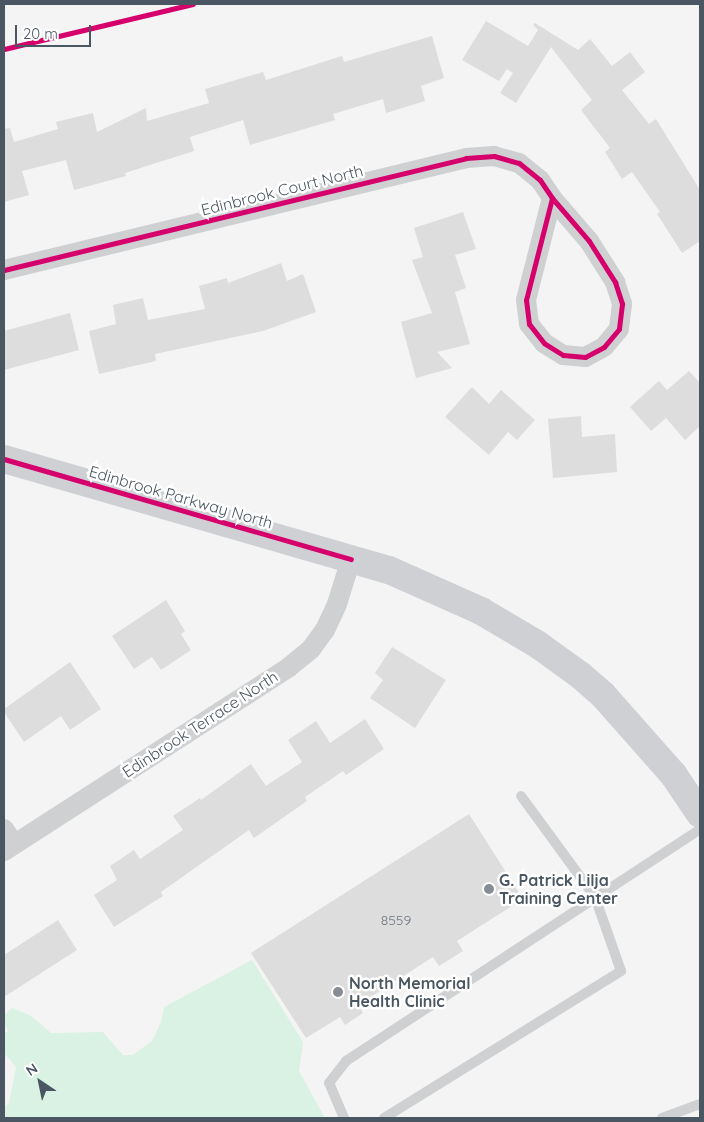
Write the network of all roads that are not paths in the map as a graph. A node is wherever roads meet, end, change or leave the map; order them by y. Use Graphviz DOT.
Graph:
graph roads {
  1 [pos="552,198"];
  2 [pos="4,270"];
  3 [pos="4,459"];
  4 [pos="352,559"];
  5 [pos="521,796"];
  6 [pos="700,814"];
  7 [pos="700,829"];
  8 [pos="7,841"];
  9 [pos="595,897"];
  10 [pos="700,1104"];
  11 [pos="344,1118"];
  12 [pos="384,1118"];
  13 [pos="662,1118"];
  1 -- 1 [label="street, Edinbrook Court North"];
  1 -- 2 [label="street, Edinbrook Court North"];
  3 -- 4 [label="street, Edinbrook Parkway North"];
  4 -- 6 [label="street, Edinbrook Parkway North"];
  4 -- 8 [label="street, Edinbrook Terrace North"];
  5 -- 9 [label="lane"];
  7 -- 9 [label="lane"];
  9 -- 11 [label="lane"];
  9 -- 12 [label="lane"];
  10 -- 13 [label="lane"];
}
